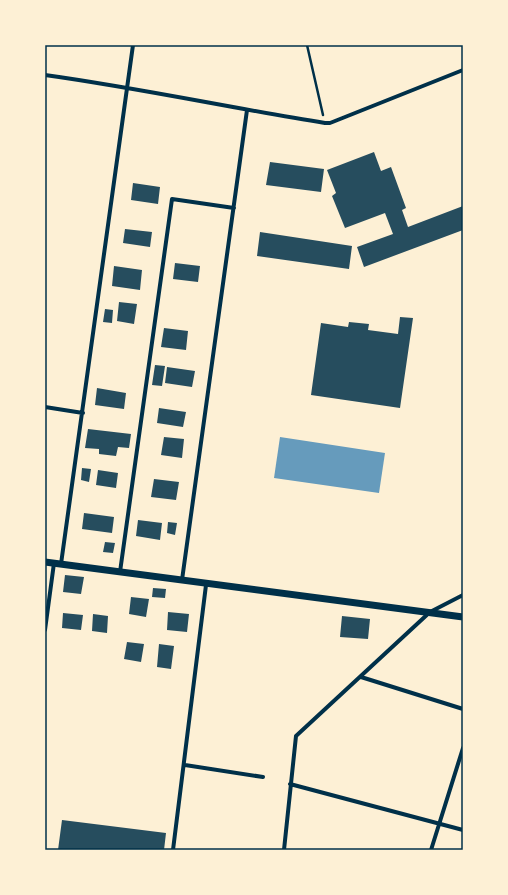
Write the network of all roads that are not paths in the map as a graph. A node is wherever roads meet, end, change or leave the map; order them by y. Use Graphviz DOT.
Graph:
graph roads {
  1 [pos="133,45"];
  2 [pos="463,70"];
  3 [pos="45,75"];
  4 [pos="127,86"];
  5 [pos="247,110"];
  6 [pos="234,208"];
  7 [pos="45,407"];
  8 [pos="83,413"];
  9 [pos="45,562"];
  10 [pos="54,564"];
  11 [pos="62,564"];
  12 [pos="120,572"];
  13 [pos="182,580"];
  14 [pos="206,585"];
  15 [pos="463,595"];
  16 [pos="430,612"];
  17 [pos="463,617"];
  18 [pos="45,630"];
  19 [pos="361,677"];
  20 [pos="463,709"];
  21 [pos="463,748"];
  22 [pos="185,765"];
  23 [pos="263,777"];
  24 [pos="290,784"];
  25 [pos="439,823"];
  26 [pos="463,830"];
  27 [pos="173,850"];
  28 [pos="284,850"];
  29 [pos="431,850"];
  1 -- 4 [label="street"];
  2 -- 5 [label="street"];
  3 -- 4 [label="street"];
  4 -- 5 [label="street"];
  4 -- 8 [label="street"];
  5 -- 6 [label="street"];
  6 -- 12 [label="street"];
  6 -- 13 [label="street"];
  7 -- 8 [label="street"];
  8 -- 11 [label="street"];
  9 -- 10 [label="street"];
  10 -- 11 [label="street"];
  10 -- 18 [label="street"];
  11 -- 12 [label="street"];
  12 -- 13 [label="street"];
  13 -- 14 [label="street"];
  14 -- 16 [label="street"];
  14 -- 22 [label="street"];
  15 -- 16 [label="street"];
  16 -- 17 [label="street"];
  16 -- 19 [label="street"];
  19 -- 20 [label="street"];
  19 -- 24 [label="street"];
  21 -- 25 [label="street"];
  22 -- 23 [label="street"];
  22 -- 27 [label="street"];
  24 -- 25 [label="street"];
  24 -- 28 [label="street"];
  25 -- 26 [label="street"];
  25 -- 29 [label="street"];
}
